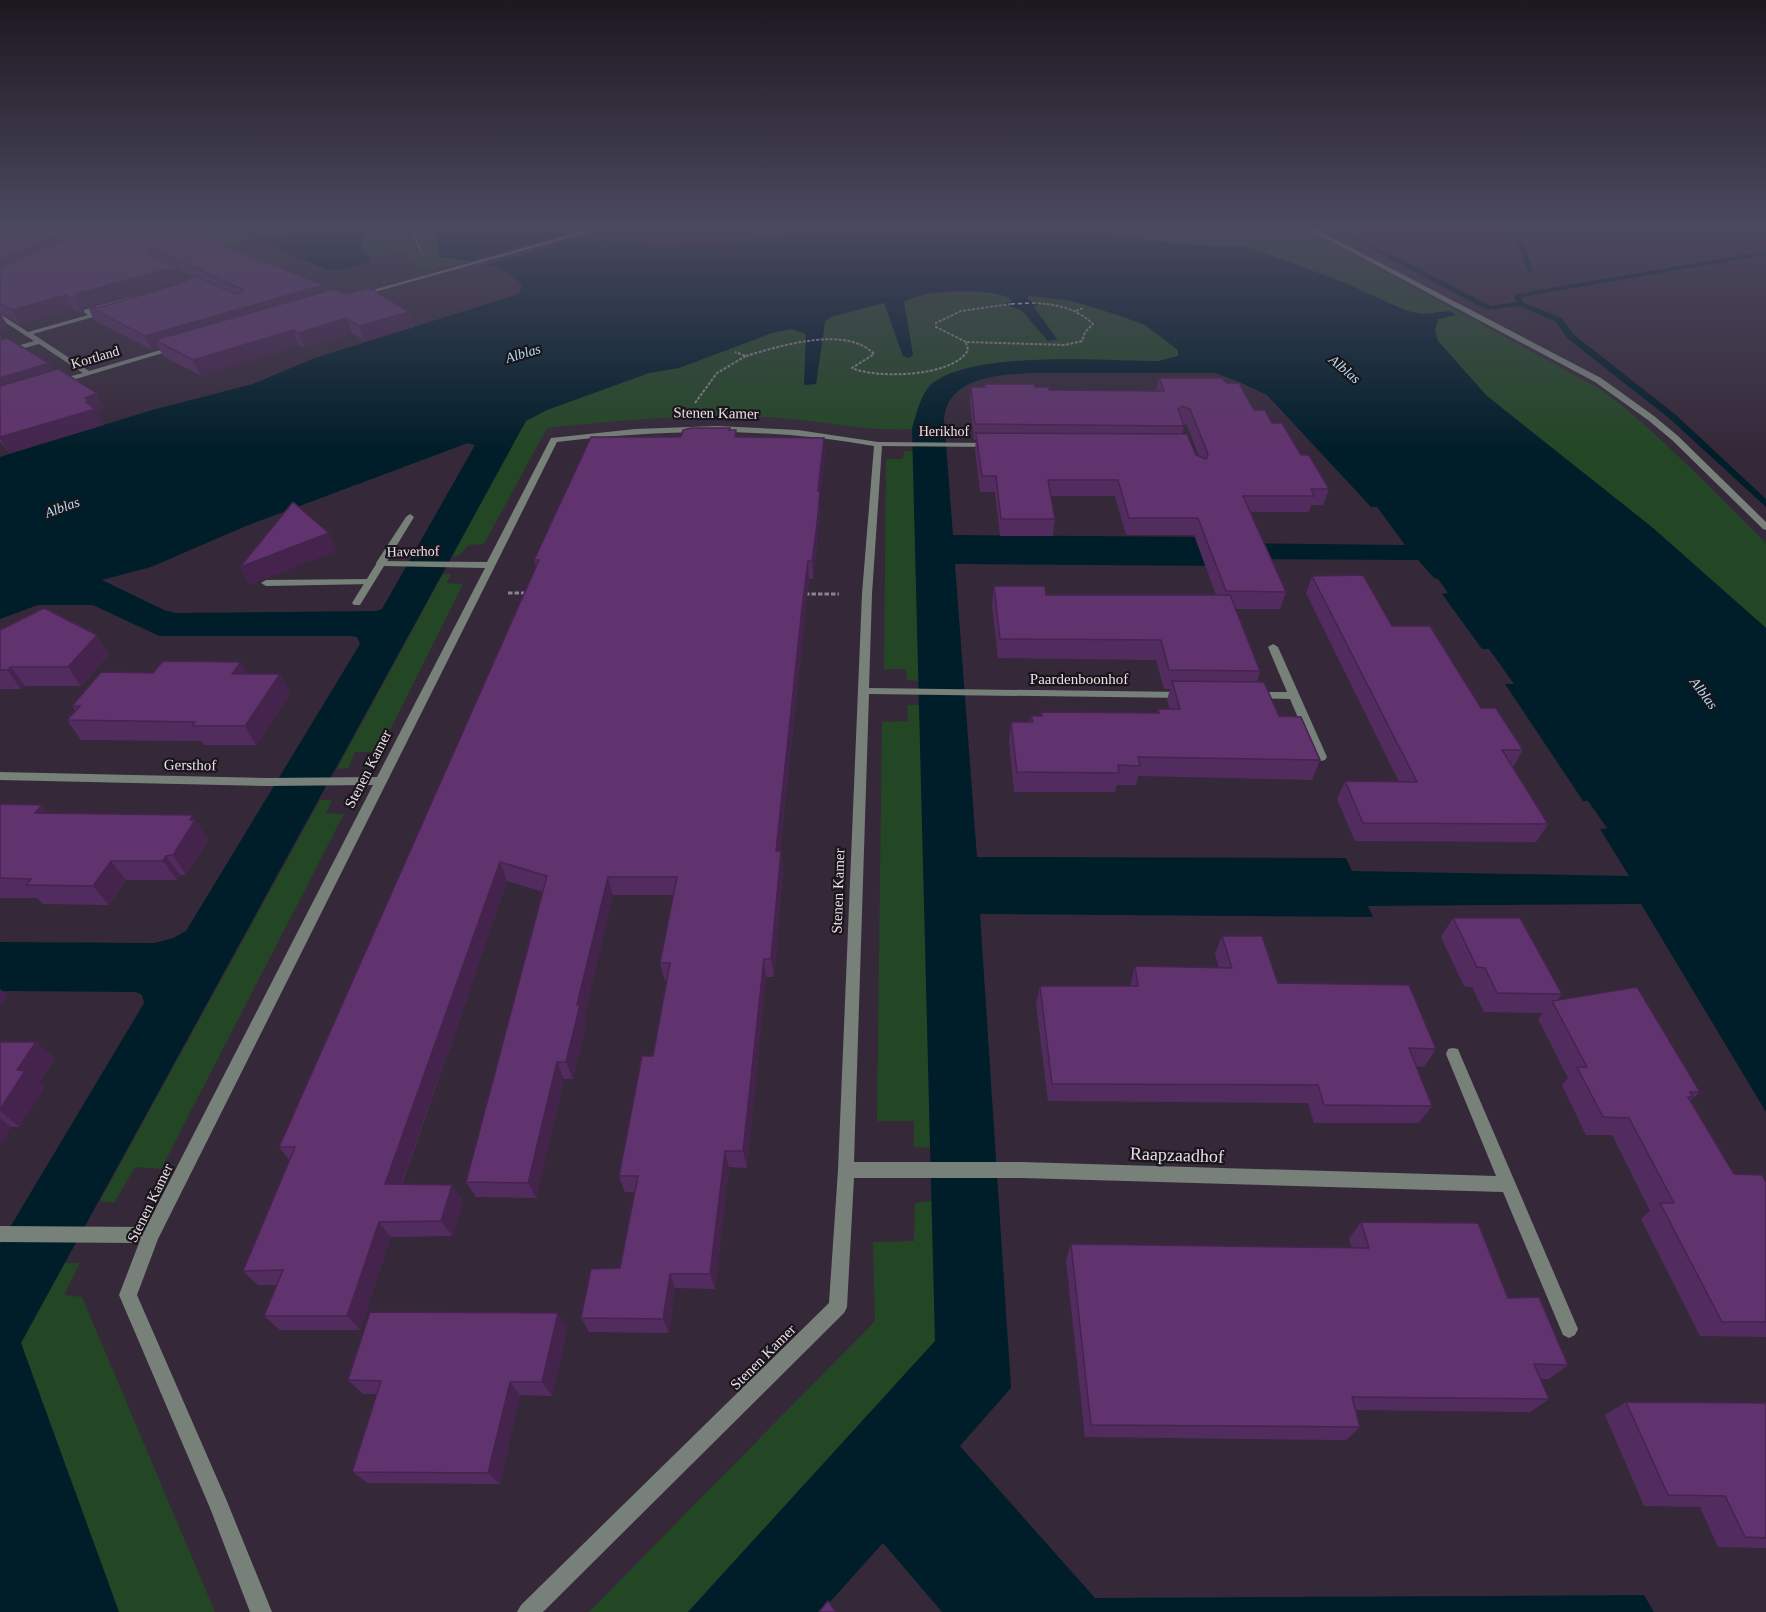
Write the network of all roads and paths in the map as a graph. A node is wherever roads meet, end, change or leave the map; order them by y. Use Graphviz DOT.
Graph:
graph roads {
  1 [pos="129,299"];
  2 [pos="1445,299"];
  3 [pos="1034,303"];
  4 [pos="1011,304"];
  5 [pos="1083,308"];
  6 [pos="1076,311"];
  7 [pos="94,315"];
  8 [pos="0,316"];
  9 [pos="112,316"];
  10 [pos="27,334"];
  11 [pos="39,342"];
  12 [pos="966,342"];
  13 [pos="180,346"];
  14 [pos="735,352"];
  15 [pos="0,353"];
  16 [pos="746,356"];
  17 [pos="88,373"];
  18 [pos="55,383"];
  19 [pos="697,427"];
  20 [pos="878,444"];
  21 [pos="1002,445"];
  22 [pos="410,517"];
  23 [pos="1766,527"];
  24 [pos="381,563"];
  25 [pos="490,565"];
  26 [pos="370,582"];
  27 [pos="266,583"];
  28 [pos="477,592"];
  29 [pos="536,593"];
  30 [pos="796,594"];
  31 [pos="867,594"];
  32 [pos="357,603"];
  33 [pos="1273,647"];
  34 [pos="863,691"];
  35 [pos="1201,695"];
  36 [pos="1248,695"];
  37 [pos="1294,696"];
  38 [pos="1321,757"];
  39 [pos="0,776"];
  40 [pos="380,781"];
  41 [pos="1453,1054"];
  42 [pos="846,1170"];
  43 [pos="1508,1184"];
  44 [pos="0,1234"];
  45 [pos="151,1235"];
  46 [pos="1569,1329"];
  47 [pos="261,1612"];
  48 [pos="528,1612"];
  1 -- 7 [label="street"];
  2 -- 23 [label="street"];
  3 -- 6 [label="path"];
  4 -- 12 [label="path"];
  5 -- 6 [label="path"];
  6 -- 12 [label="path"];
  7 -- 9 [label="street"];
  7 -- 10 [label="street"];
  8 -- 10 [label="street"];
  10 -- 11 [label="street"];
  11 -- 15 [label="street"];
  11 -- 17 [label="street"];
  12 -- 16 [label="path"];
  13 -- 17 [label="street, Kortland"];
  14 -- 16 [label="path"];
  16 -- 19 [label="path"];
  17 -- 18 [label="street, Kortland"];
  19 -- 20 [label="street, Stenen Kamer"];
  19 -- 25 [label="street, Stenen Kamer"];
  20 -- 21 [label="street, Herikhof"];
  20 -- 31 [label="street, Stenen Kamer"];
  22 -- 24 [label="street"];
  24 -- 25 [label="street, Haverhof"];
  24 -- 26 [label="street, Haverhof"];
  25 -- 28 [label="street, Stenen Kamer"];
  26 -- 27 [label="street"];
  26 -- 32 [label="street, Haverhof"];
  28 -- 29 [label="path"];
  28 -- 40 [label="street, Stenen Kamer"];
  30 -- 31 [label="path"];
  31 -- 34 [label="street, Stenen Kamer"];
  33 -- 37 [label="street"];
  34 -- 35 [label="street, Paardenboonhof"];
  34 -- 42 [label="street, Stenen Kamer"];
  36 -- 37 [label="street"];
  37 -- 38 [label="street"];
  39 -- 40 [label="street, Gersthof"];
  40 -- 45 [label="street, Stenen Kamer"];
  41 -- 43 [label="street"];
  42 -- 43 [label="street, Raapzaadhof"];
  42 -- 48 [label="street, Stenen Kamer"];
  43 -- 46 [label="street"];
  44 -- 45 [label="street"];
  45 -- 47 [label="street, Stenen Kamer"];
}
